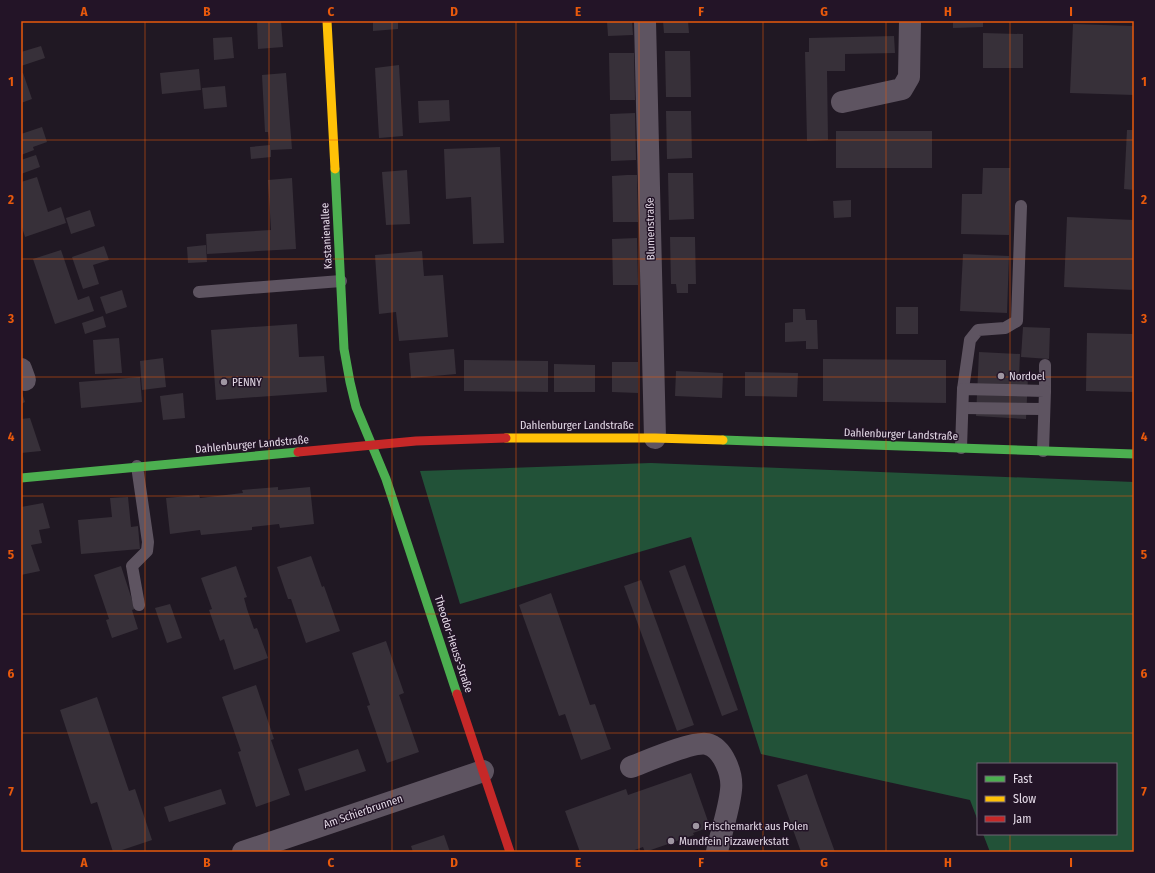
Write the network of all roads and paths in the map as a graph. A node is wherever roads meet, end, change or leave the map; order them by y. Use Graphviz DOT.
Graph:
graph roads {
  1 [pos="327,21"];
  2 [pos="645,21"];
  3 [pos="910,21"];
  4 [pos="842,102"];
  5 [pos="1021,206"];
  6 [pos="341,281"];
  7 [pos="200,292"];
  8 [pos="1045,364"];
  9 [pos="963,389"];
  10 [pos="1045,391"];
  11 [pos="963,408"];
  12 [pos="1044,409"];
  13 [pos="655,438"];
  14 [pos="372,445"];
  15 [pos="961,448"];
  16 [pos="1043,451"];
  17 [pos="1134,454"];
  18 [pos="137,466"];
  19 [pos="21,478"];
  20 [pos="139,605"];
  21 [pos="631,767"];
  22 [pos="483,771"];
  23 [pos="243,852"];
  24 [pos="510,852"];
  25 [pos="717,852"];
  1 -- 6 [label="main road, Kastanienallee"];
  2 -- 13 [label="street, Blumenstraße"];
  3 -- 4 [label="street"];
  5 -- 9 [label="lane"];
  6 -- 7 [label="lane"];
  6 -- 14 [label="main road, Kastanienallee"];
  8 -- 10 [label="lane"];
  9 -- 10 [label="lane"];
  9 -- 11 [label="lane"];
  10 -- 12 [label="lane"];
  11 -- 12 [label="lane"];
  11 -- 15 [label="lane"];
  12 -- 16 [label="lane"];
  13 -- 14 [label="main road, Dahlenburger Landstraße"];
  13 -- 15 [label="main road, Dahlenburger Landstraße"];
  14 -- 18 [label="main road, Dahlenburger Landstraße"];
  14 -- 22 [label="main road, Theodor-Heuss-Straße"];
  15 -- 16 [label="main road, Dahlenburger Landstraße"];
  16 -- 17 [label="main road, Dahlenburger Landstraße"];
  18 -- 19 [label="main road, Dahlenburger Landstraße"];
  18 -- 20 [label="lane"];
  21 -- 25 [label="street"];
  22 -- 23 [label="street, Am Schierbrunnen"];
  22 -- 24 [label="main road, Theodor-Heuss-Straße"];
}
